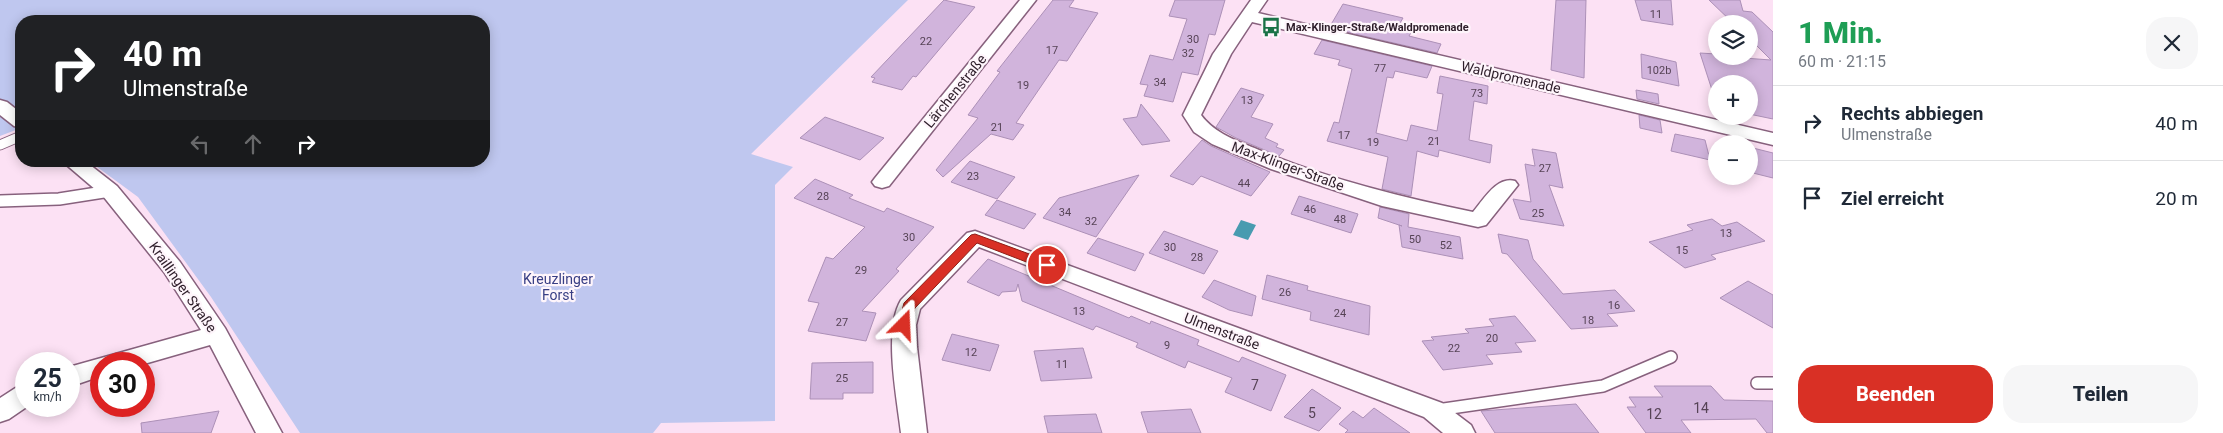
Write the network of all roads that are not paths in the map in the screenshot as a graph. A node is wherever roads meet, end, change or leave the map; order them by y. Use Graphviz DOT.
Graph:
graph roads {
  1 [pos="1028,0"];
  2 [pos="1259,0"];
  3 [pos="1248,16"];
  4 [pos="0,106"];
  5 [pos="15,117"];
  6 [pos="15,139"];
  7 [pos="1773,139"];
  8 [pos="0,145"];
  9 [pos="80,167"];
  10 [pos="882,182"];
  11 [pos="1508,185"];
  12 [pos="110,191"];
  13 [pos="0,201"];
  14 [pos="216,334"];
  15 [pos="154,352"];
  16 [pos="1671,357"];
  17 [pos="1757,382"];
  18 [pos="1773,383"];
  19 [pos="15,402"];
  20 [pos="1433,410"];
  21 [pos="0,412"];
  22 [pos="270,433"];
  23 [pos="914,433"];
  24 [pos="1462,433"];
  1 -- 10 [label="street, Lärchenstraße"];
  2 -- 3 [label="street, Max-Klinger-Straße"];
  3 -- 7 [label="street, Waldpromenade"];
  3 -- 11 [label="street, Max-Klinger-Straße"];
  4 -- 5 [label="street"];
  6 -- 8 [label="lane"];
  9 -- 12 [label="street, Kraillinger Straße"];
  12 -- 13 [label="lane"];
  12 -- 14 [label="street, Kraillinger Straße"];
  14 -- 15 [label="street"];
  14 -- 22 [label="street, Kraillinger Straße"];
  16 -- 20 [label="lane"];
  17 -- 18 [label="lane"];
  19 -- 21 [label="street"];
  20 -- 23 [label="street, Ulmenstraße"];
  20 -- 24 [label="street, Ulmenstraße"];
}
